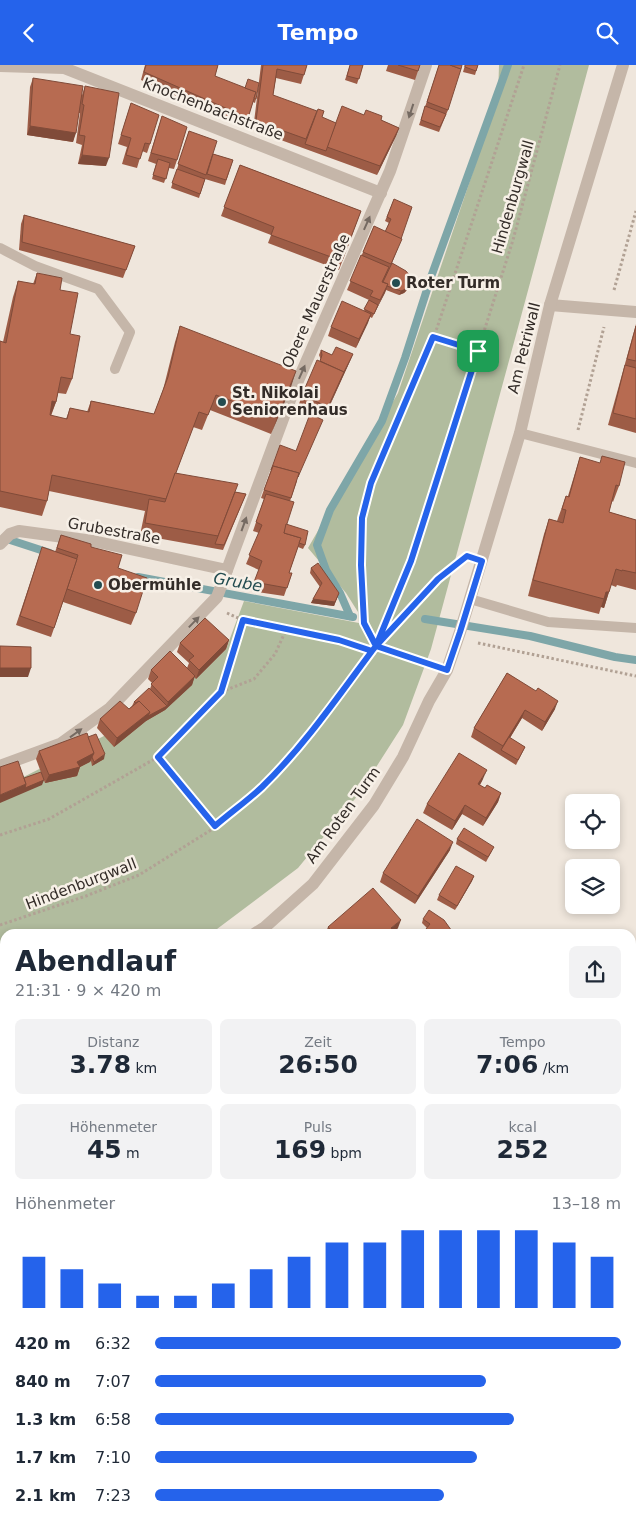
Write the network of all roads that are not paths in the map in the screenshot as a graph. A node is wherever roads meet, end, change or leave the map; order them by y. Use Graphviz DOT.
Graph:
graph roads {
  1 [pos="426,65"];
  2 [pos="623,65"];
  3 [pos="0,66"];
  4 [pos="381,193"];
  5 [pos="0,248"];
  6 [pos="550,305"];
  7 [pos="636,312"];
  8 [pos="115,369"];
  9 [pos="520,433"];
  10 [pos="636,463"];
  11 [pos="4,540"];
  12 [pos="227,570"];
  13 [pos="470,599"];
  14 [pos="636,628"];
  15 [pos="459,636"];
  16 [pos="0,766"];
  17 [pos="262,929"];
  1 -- 4 [label="street, Obere Mauerstraße, one-way"];
  2 -- 6 [label="street, Am Petriwall"];
  3 -- 4 [label="street, Knochenbachstraße"];
  12 -- 4 [label="street, Obere Mauerstraße, one-way"];
  5 -- 8 [label="lane"];
  6 -- 7 [label="street"];
  6 -- 9 [label="street, Am Petriwall"];
  9 -- 10 [label="lane"];
  9 -- 13 [label="street, Am Petriwall"];
  11 -- 12 [label="street, Grubestraße"];
  16 -- 12 [label="street, Obere Mauerstraße, one-way"];
  13 -- 14 [label="lane"];
  13 -- 15 [label="street, Am Petriwall"];
  15 -- 17 [label="street, Am Roten Turm"];
}
